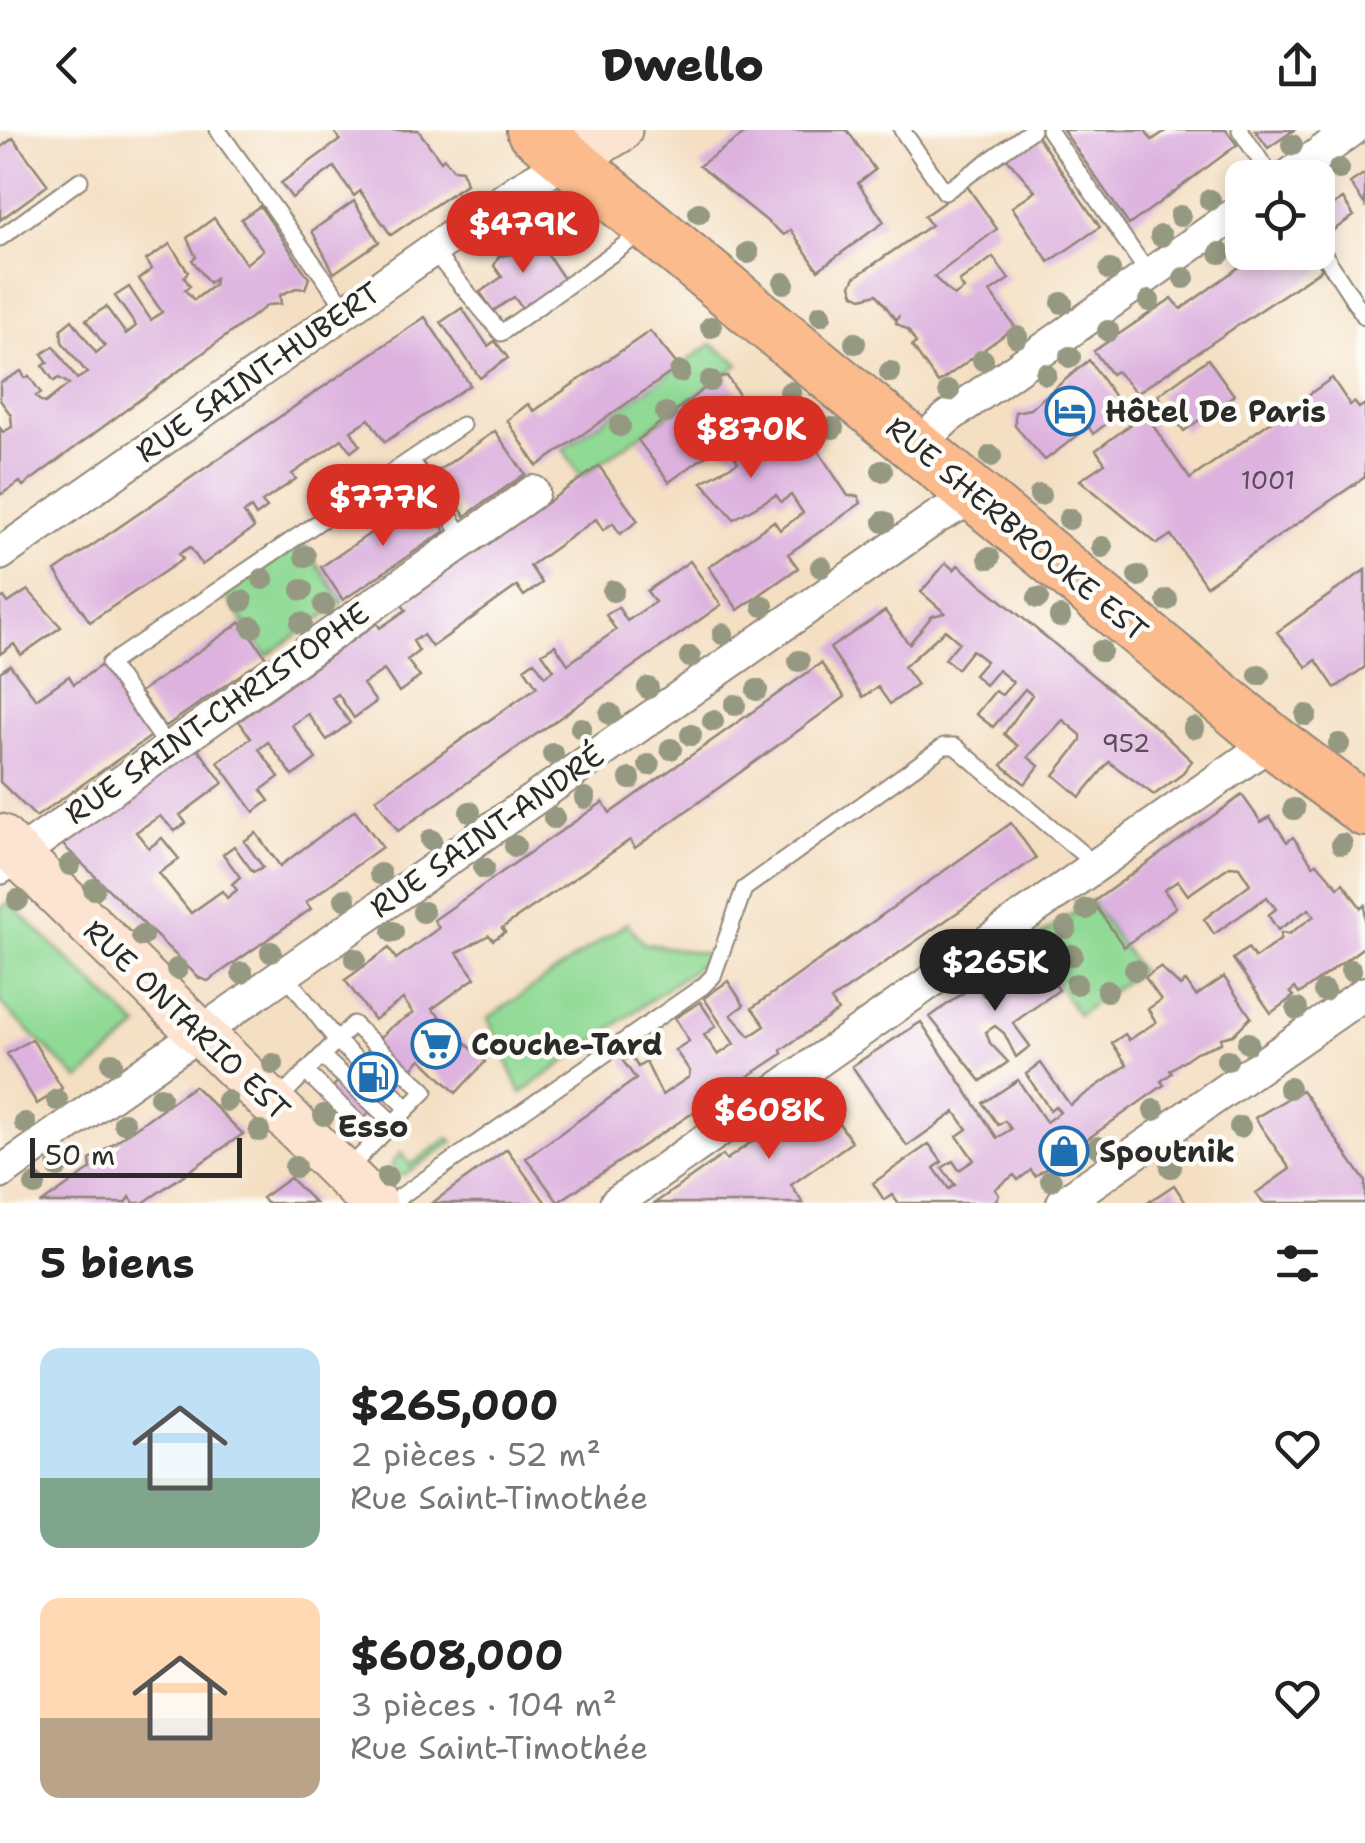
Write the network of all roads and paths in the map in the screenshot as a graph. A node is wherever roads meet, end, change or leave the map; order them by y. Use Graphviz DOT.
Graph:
graph roads {
  1 [pos="218,130"];
  2 [pos="620,130"];
  3 [pos="902,130"];
  4 [pos="1032,130"];
  5 [pos="1049,130"];
  6 [pos="1240,130"];
  7 [pos="1352,130"];
  8 [pos="551,145"];
  9 [pos="1260,160"];
  10 [pos="1311,160"];
  11 [pos="80,180"];
  12 [pos="1225,221"];
  13 [pos="651,226"];
  14 [pos="0,238"];
  15 [pos="432,250"];
  16 [pos="1334,270"];
  17 [pos="1150,276"];
  18 [pos="347,310"];
  19 [pos="1365,317"];
  20 [pos="462,425"];
  21 [pos="918,446"];
  22 [pos="411,460"];
  23 [pos="533,492"];
  24 [pos="976,495"];
  25 [pos="465,539"];
  26 [pos="0,554"];
  27 [pos="1273,741"];
  28 [pos="168,747"];
  29 [pos="1365,810"];
  30 [pos="6,853"];
  31 [pos="1098,867"];
  32 [pos="284,973"];
  33 [pos="1365,992"];
  34 [pos="201,1031"];
  35 [pos="337,1041"];
  36 [pos="322,1056"];
  37 [pos="306,1072"];
  38 [pos="274,1104"];
  39 [pos="408,1108"];
  40 [pos="394,1123"];
  41 [pos="376,1140"];
  42 [pos="0,1173"];
  43 [pos="359,1188"];
  44 [pos="391,1203"];
  45 [pos="616,1203"];
  46 [pos="1064,1203"];
  1 -- 18 [label="lane"];
  2 -- 8 [label="main road, RUE SAINT-HUBERT"];
  3 -- 4 [label="lane"];
  5 -- 17 [label="lane"];
  6 -- 9 [label="lane"];
  7 -- 10 [label="street"];
  8 -- 13 [label="main road, RUE SHERBROOKE EST"];
  8 -- 15 [label="street, RUE SAINT-HUBERT"];
  11 -- 14 [label="lane"];
  12 -- 17 [label="street"];
  13 -- 15 [label="lane"];
  13 -- 21 [label="main road, RUE SHERBROOKE EST"];
  15 -- 18 [label="street, RUE SAINT-HUBERT"];
  16 -- 19 [label="lane"];
  17 -- 21 [label="street"];
  18 -- 26 [label="street, RUE SAINT-HUBERT"];
  20 -- 22 [label="lane"];
  21 -- 24 [label="main road, RUE SHERBROOKE EST"];
  22 -- 25 [label="lane"];
  22 -- 28 [label="lane"];
  23 -- 25 [label="street, RUE SAINT-CHRISTOPHE"];
  24 -- 27 [label="main road, RUE SHERBROOKE EST"];
  24 -- 32 [label="street, RUE SAINT-ANDRÉ"];
  25 -- 28 [label="street, RUE SAINT-CHRISTOPHE"];
  27 -- 29 [label="main road, RUE SHERBROOKE EST"];
  27 -- 31 [label="street"];
  28 -- 30 [label="street, RUE SAINT-CHRISTOPHE"];
  30 -- 34 [label="main road, RUE ONTARIO EST"];
  31 -- 44 [label="lane"];
  31 -- 45 [label="street"];
  32 -- 34 [label="street, RUE SAINT-ANDRÉ"];
  32 -- 35 [label="lane"];
  33 -- 46 [label="street"];
  34 -- 38 [label="main road, RUE ONTARIO EST"];
  34 -- 42 [label="street, RUE SAINT-ANDRÉ"];
  35 -- 36 [label="lane"];
  35 -- 39 [label="lane"];
  35 -- 39 [label="lane"];
  36 -- 37 [label="lane"];
  36 -- 40 [label="lane"];
  37 -- 38 [label="lane"];
  37 -- 41 [label="lane"];
  38 -- 43 [label="main road, RUE ONTARIO EST"];
  39 -- 40 [label="lane"];
  40 -- 41 [label="lane"];
  41 -- 43 [label="lane"];
}
